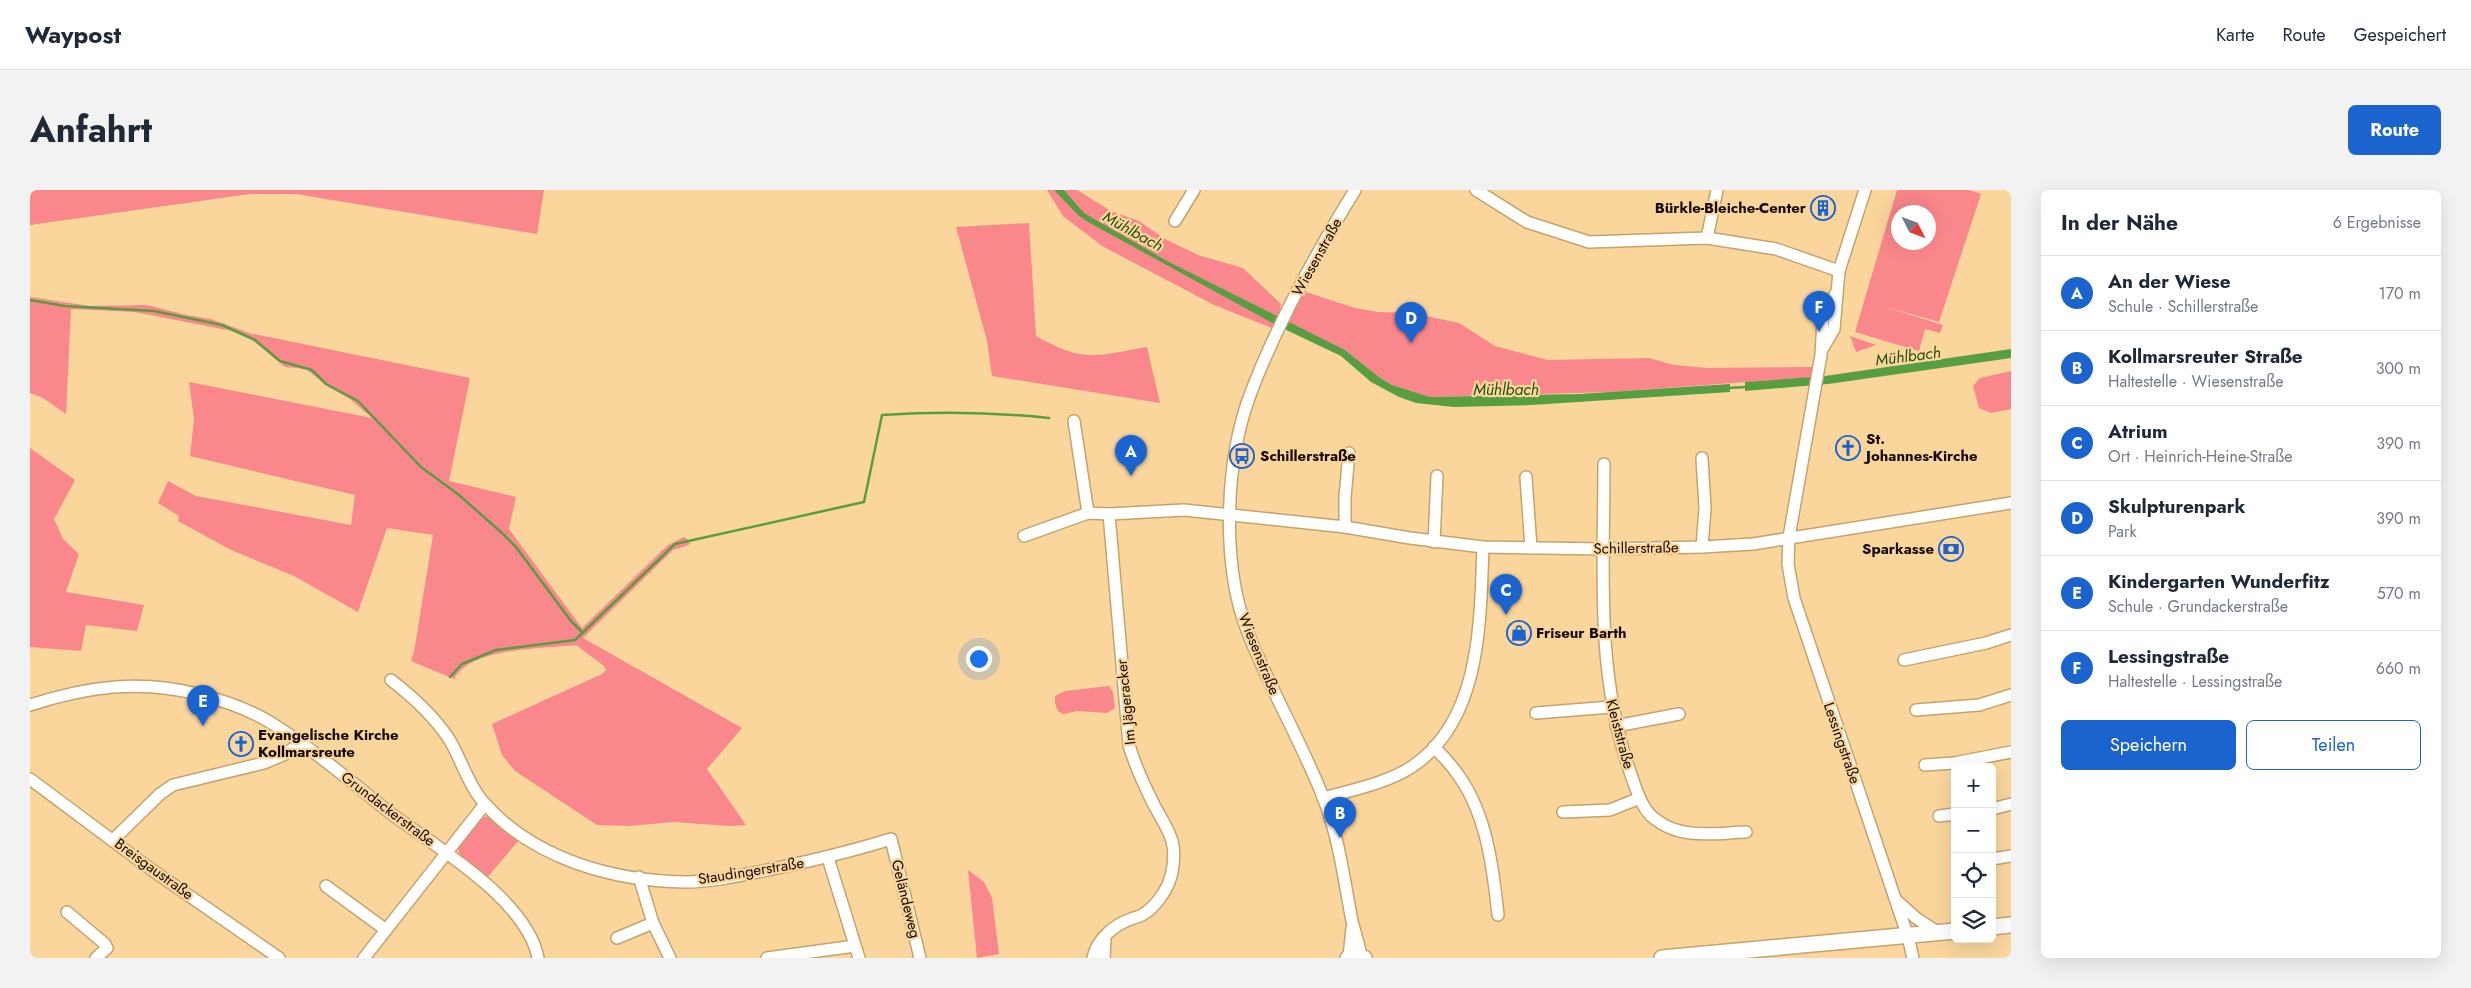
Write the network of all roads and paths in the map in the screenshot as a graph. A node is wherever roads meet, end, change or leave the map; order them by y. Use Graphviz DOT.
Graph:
graph roads {
  1 [pos="1194,190"];
  2 [pos="1354,190"];
  3 [pos="1476,190"];
  4 [pos="1717,190"];
  5 [pos="1864,190"];
  6 [pos="1175,221"];
  7 [pos="1708,238"];
  8 [pos="1839,272"];
  9 [pos="1074,421"];
  10 [pos="1349,453"];
  11 [pos="1702,458"];
  12 [pos="1604,464"];
  13 [pos="1437,476"];
  14 [pos="1526,477"];
  15 [pos="2011,503"];
  16 [pos="1088,513"];
  17 [pos="1230,513"];
  18 [pos="1109,514"];
  19 [pos="1345,527"];
  20 [pos="1024,536"];
  21 [pos="1790,537"];
  22 [pos="1434,542"];
  23 [pos="1484,547"];
  24 [pos="1702,547"];
  25 [pos="1531,548"];
  26 [pos="1604,549"];
  27 [pos="2011,635"];
  28 [pos="1904,660"];
  29 [pos="391,680"];
  30 [pos="2011,695"];
  31 [pos="30,705"];
  32 [pos="1611,707"];
  33 [pos="1916,710"];
  34 [pos="1536,714"];
  35 [pos="1679,714"];
  36 [pos="1616,726"];
  37 [pos="302,743"];
  38 [pos="1434,747"];
  39 [pos="2011,752"];
  40 [pos="1925,765"];
  41 [pos="30,779"];
  42 [pos="1324,798"];
  43 [pos="1640,798"];
  44 [pos="484,804"];
  45 [pos="2011,804"];
  46 [pos="1996,808"];
  47 [pos="1563,812"];
  48 [pos="1951,814"];
  49 [pos="1939,816"];
  50 [pos="1746,832"];
  51 [pos="891,839"];
  52 [pos="113,840"];
  53 [pos="446,853"];
  54 [pos="2011,856"];
  55 [pos="828,858"];
  56 [pos="1996,858"];
  57 [pos="639,877"];
  58 [pos="326,886"];
  59 [pos="1896,900"];
  60 [pos="68,912"];
  61 [pos="1498,915"];
  62 [pos="653,923"];
  63 [pos="2011,925"];
  64 [pos="1996,927"];
  65 [pos="386,930"];
  66 [pos="1951,932"];
  67 [pos="1939,933"];
  68 [pos="1908,937"];
  69 [pos="617,938"];
  70 [pos="1105,938"];
  71 [pos="855,946"];
  72 [pos="96,958"];
  73 [pos="279,958"];
  74 [pos="364,958"];
  75 [pos="538,958"];
  76 [pos="670,958"];
  77 [pos="767,958"];
  78 [pos="859,958"];
  79 [pos="920,958"];
  80 [pos="1093,958"];
  81 [pos="1104,958"];
  82 [pos="1355,958"];
  83 [pos="1662,958"];
  84 [pos="1913,958"];
  1 -- 6 [label="street"];
  2 -- 17 [label="street, Wiesenstraße"];
  3 -- 7 [label="street"];
  4 -- 7 [label="street"];
  5 -- 8 [label="street, Lessingstraße"];
  7 -- 8 [label="street"];
  8 -- 21 [label="street, Lessingstraße"];
  9 -- 16 [label="street"];
  10 -- 19 [label="street"];
  11 -- 24 [label="street"];
  12 -- 26 [label="street, Kleiststraße"];
  13 -- 22 [label="street"];
  14 -- 25 [label="street"];
  15 -- 21 [label="street, Schillerstraße"];
  16 -- 18 [label="street, Schillerstraße"];
  16 -- 20 [label="street, Schillerstraße"];
  17 -- 18 [label="street, Schillerstraße"];
  17 -- 19 [label="street, Schillerstraße"];
  17 -- 42 [label="street, Wiesenstraße"];
  18 -- 70 [label="street, Im Jägeracker"];
  19 -- 22 [label="street, Schillerstraße"];
  21 -- 24 [label="street, Schillerstraße"];
  21 -- 59 [label="street, Lessingstraße"];
  22 -- 23 [label="street, Schillerstraße"];
  23 -- 25 [label="street, Schillerstraße"];
  23 -- 38 [label="street"];
  24 -- 26 [label="street, Schillerstraße"];
  25 -- 26 [label="street, Schillerstraße"];
  26 -- 32 [label="street, Kleiststraße"];
  27 -- 28 [label="street"];
  29 -- 44 [label="street, Staudingerstraße"];
  30 -- 33 [label="street"];
  31 -- 37 [label="street, Grundackerstraße"];
  32 -- 34 [label="street"];
  32 -- 36 [label="street, Kleiststraße"];
  35 -- 36 [label="street"];
  36 -- 43 [label="street, Kleiststraße"];
  37 -- 52 [label="street"];
  37 -- 53 [label="street, Grundackerstraße"];
  38 -- 42 [label="street"];
  38 -- 61 [label="street"];
  39 -- 40 [label="street"];
  41 -- 52 [label="street, Breisgaustraße"];
  42 -- 82 [label="street, Wiesenstraße"];
  43 -- 47 [label="street"];
  43 -- 50 [label="street, Kleiststraße"];
  44 -- 53 [label="street"];
  44 -- 57 [label="street, Staudingerstraße"];
  45 -- 46 [label="street"];
  48 -- 49 [label="street"];
  51 -- 55 [label="street, Staudingerstraße"];
  51 -- 79 [label="street, Geländeweg"];
  52 -- 73 [label="street, Breisgaustraße"];
  53 -- 65 [label="street"];
  53 -- 75 [label="street, Grundackerstraße"];
  54 -- 56 [label="street"];
  55 -- 57 [label="street, Staudingerstraße"];
  55 -- 71 [label="street"];
  57 -- 62 [label="street"];
  58 -- 65 [label="street"];
  59 -- 67 [label="street, Lessingstraße"];
  59 -- 68 [label="street, Lessingstraße"];
  60 -- 72 [label="street"];
  62 -- 69 [label="street"];
  62 -- 76 [label="street"];
  63 -- 64 [label="main road"];
  65 -- 74 [label="street"];
  66 -- 67 [label="main road"];
  67 -- 68 [label="main road"];
  68 -- 83 [label="main road"];
  68 -- 84 [label="street, Lessingstraße"];
  70 -- 80 [label="street, Im Jägeracker"];
  70 -- 81 [label="street"];
  71 -- 77 [label="street"];
  71 -- 78 [label="street"];
}
